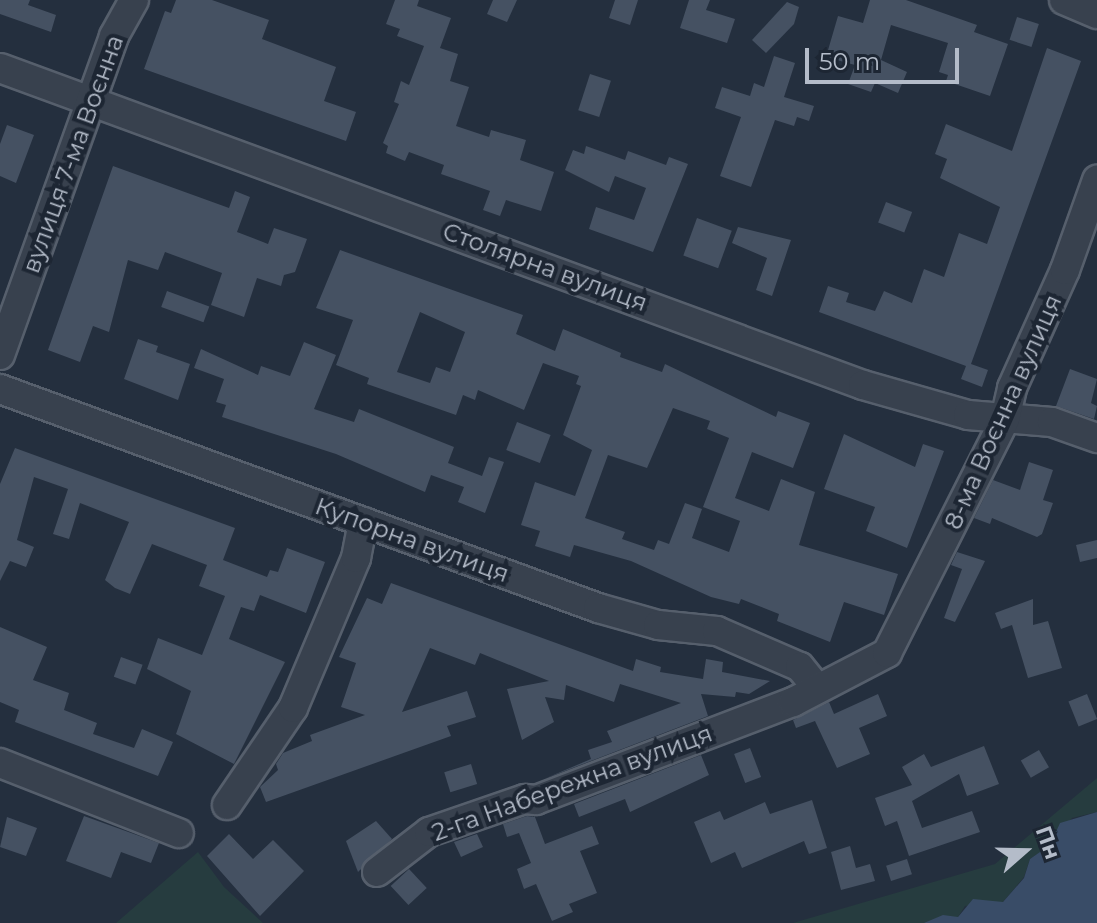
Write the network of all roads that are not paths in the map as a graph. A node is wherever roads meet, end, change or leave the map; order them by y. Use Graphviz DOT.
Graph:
graph roads {
  1 [pos="134,0"];
  2 [pos="1064,0"];
  3 [pos="1097,14"];
  4 [pos="0,68"];
  5 [pos="92,100"];
  6 [pos="1097,180"];
  7 [pos="0,355"];
  8 [pos="0,389"];
  9 [pos="1005,419"];
  10 [pos="1097,438"];
  11 [pos="363,522"];
  12 [pos="818,689"];
  13 [pos="0,763"];
  14 [pos="227,805"];
  15 [pos="179,833"];
  16 [pos="377,872"];
  1 -- 5 [label="street, вулиця 7-ма Воєнна"];
  2 -- 3 [label="street"];
  4 -- 5 [label="street, Столярна вулиця"];
  5 -- 7 [label="street, вулиця 7-ма Воєнна"];
  5 -- 9 [label="street, Столярна вулиця"];
  6 -- 9 [label="street, 8-ма Воєнна вулиця"];
  8 -- 11 [label="street, Купорна вулиця"];
  9 -- 10 [label="street, Столярна вулиця"];
  9 -- 12 [label="street, 8-ма Воєнна вулиця"];
  11 -- 12 [label="street, Купорна вулиця"];
  11 -- 14 [label="street"];
  12 -- 16 [label="street, 2-га Набережна вулиця"];
  13 -- 15 [label="street"];
}
